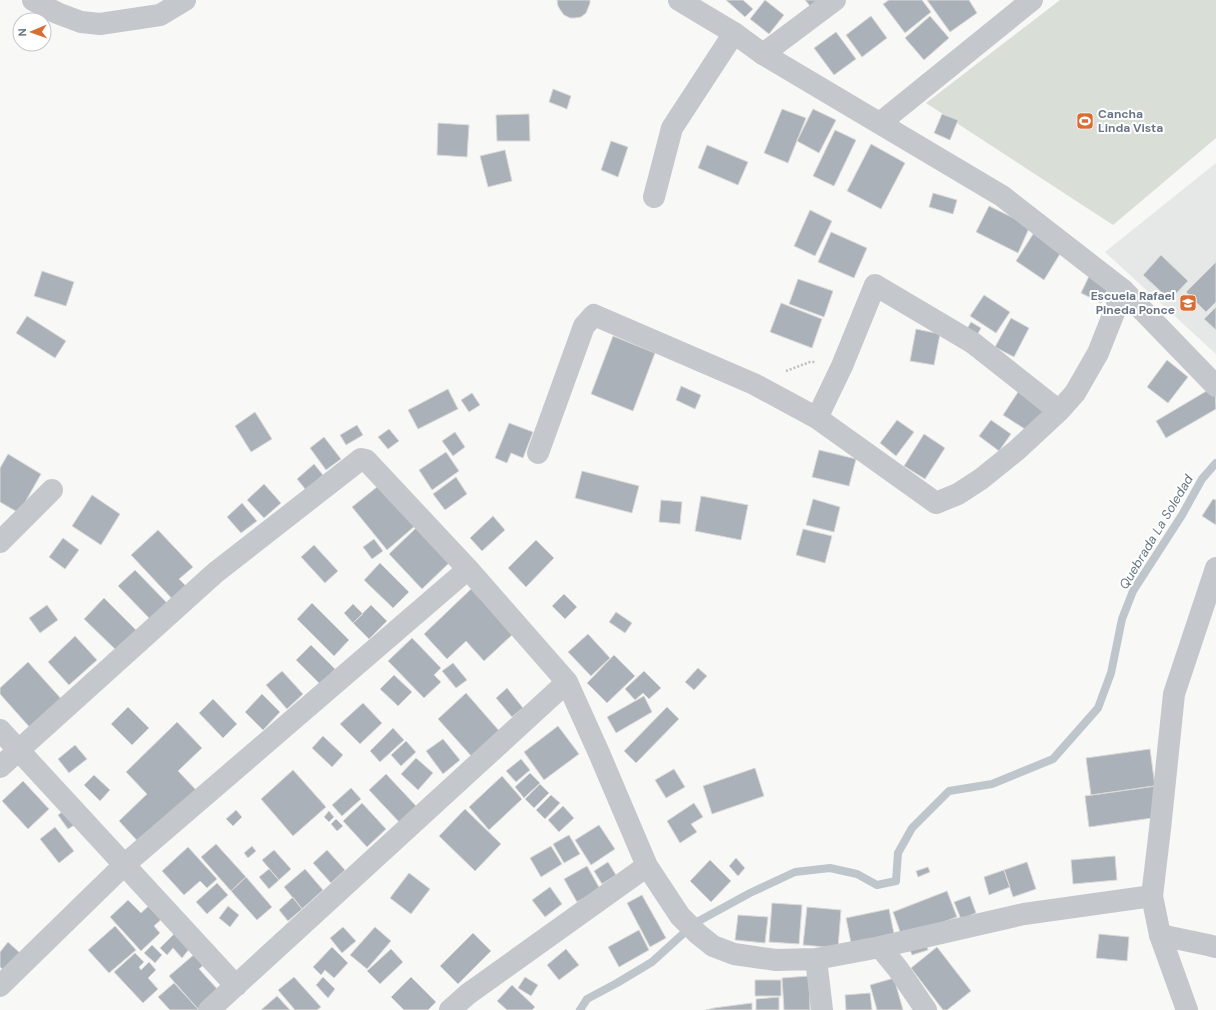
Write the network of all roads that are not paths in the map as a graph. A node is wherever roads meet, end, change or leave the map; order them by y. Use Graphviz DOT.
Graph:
graph roads {
  1 [pos="33,0"];
  2 [pos="680,0"];
  3 [pos="835,0"];
  4 [pos="1032,0"];
  5 [pos="172,3"];
  6 [pos="734,33"];
  7 [pos="763,54"];
  8 [pos="880,123"];
  9 [pos="654,197"];
  10 [pos="1123,290"];
  11 [pos="1216,386"];
  12 [pos="1059,411"];
  13 [pos="817,418"];
  14 [pos="538,453"];
  15 [pos="52,490"];
  16 [pos="0,542"];
  17 [pos="1216,568"];
  18 [pos="468,569"];
  19 [pos="567,682"];
  20 [pos="0,730"];
  21 [pos="19,749"];
  22 [pos="0,767"];
  23 [pos="124,865"];
  24 [pos="647,866"];
  25 [pos="1152,896"];
  26 [pos="1160,935"];
  27 [pos="880,947"];
  28 [pos="1216,947"];
  29 [pos="816,959"];
  30 [pos="0,986"];
  31 [pos="236,986"];
  32 [pos="209,1010"];
  33 [pos="450,1010"];
  34 [pos="822,1010"];
  35 [pos="926,1010"];
  36 [pos="1187,1010"];
  1 -- 5 [label="street"];
  2 -- 6 [label="street"];
  3 -- 7 [label="street"];
  4 -- 8 [label="street"];
  6 -- 7 [label="street"];
  6 -- 9 [label="street"];
  7 -- 8 [label="street"];
  8 -- 10 [label="street"];
  10 -- 11 [label="street"];
  10 -- 12 [label="street"];
  12 -- 13 [label="street"];
  12 -- 13 [label="street"];
  13 -- 14 [label="street"];
  15 -- 16 [label="street"];
  17 -- 25 [label="street"];
  18 -- 19 [label="street"];
  18 -- 21 [label="street"];
  18 -- 23 [label="street"];
  19 -- 24 [label="street"];
  19 -- 31 [label="street"];
  20 -- 21 [label="street"];
  21 -- 22 [label="street"];
  21 -- 23 [label="street"];
  23 -- 30 [label="street"];
  23 -- 31 [label="street"];
  24 -- 29 [label="street"];
  24 -- 33 [label="street"];
  25 -- 26 [label="street"];
  25 -- 27 [label="street"];
  26 -- 28 [label="street"];
  26 -- 36 [label="street"];
  27 -- 29 [label="street"];
  27 -- 35 [label="street"];
  29 -- 34 [label="street"];
  31 -- 32 [label="street"];
}
